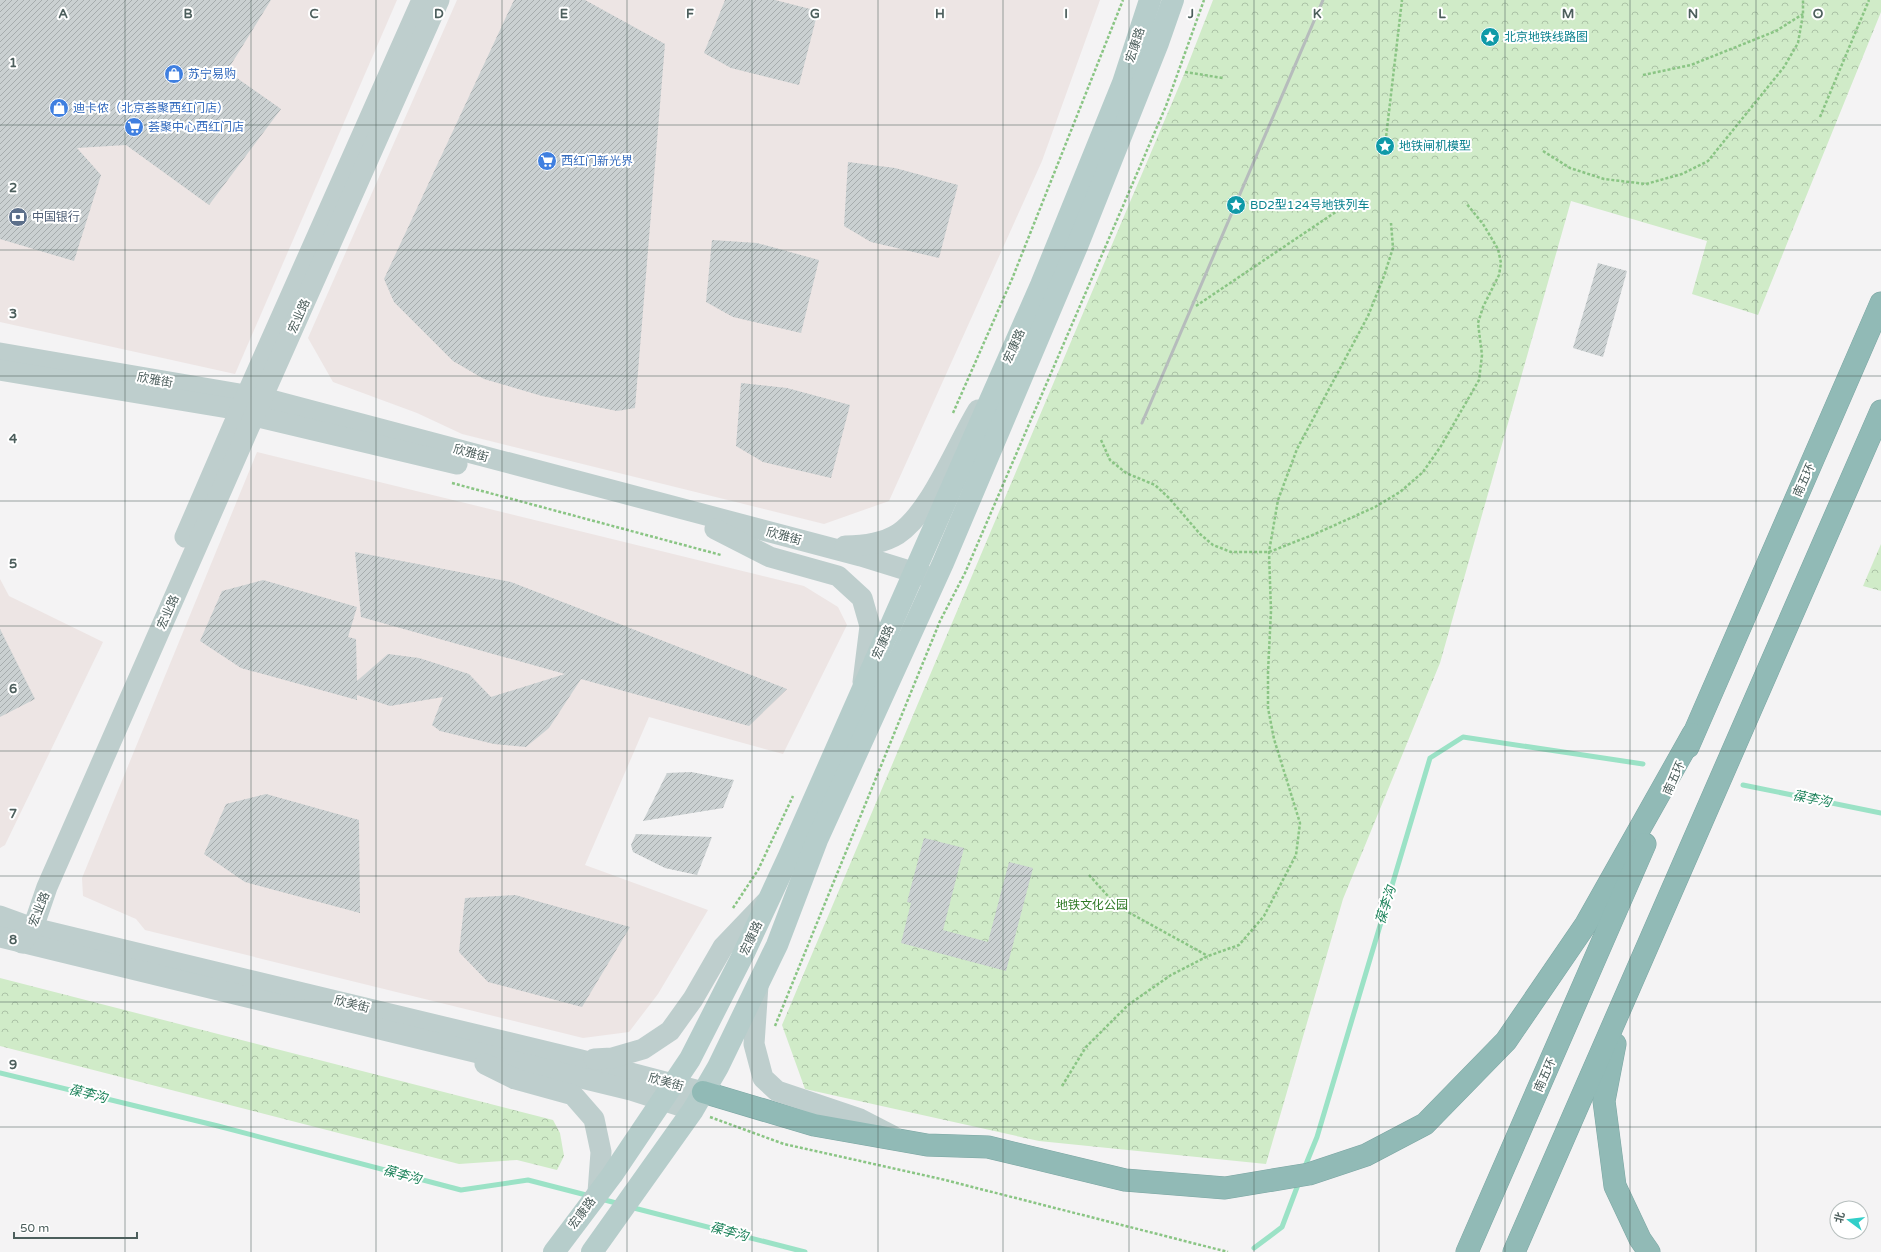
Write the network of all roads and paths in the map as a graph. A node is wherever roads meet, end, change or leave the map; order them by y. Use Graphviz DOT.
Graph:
graph roads {
  1 [pos="422,0"];
  2 [pos="439,0"];
  3 [pos="1123,0"];
  4 [pos="1150,0"];
  5 [pos="1173,0"];
  6 [pos="1204,0"];
  7 [pos="1402,0"];
  8 [pos="1803,0"];
  9 [pos="1869,0"];
  10 [pos="1803,14"];
  11 [pos="1185,72"];
  12 [pos="1643,75"];
  13 [pos="1222,78"];
  14 [pos="1820,117"];
  15 [pos="1385,146"];
  16 [pos="1543,151"];
  17 [pos="1349,203"];
  18 [pos="1466,203"];
  19 [pos="1392,223"];
  20 [pos="1881,303"];
  21 [pos="1196,306"];
  22 [pos="0,353"];
  23 [pos="1006,363"];
  24 [pos="0,370"];
  25 [pos="251,405"];
  26 [pos="1881,411"];
  27 [pos="951,417"];
  28 [pos="1101,440"];
  29 [pos="448,482"];
  30 [pos="715,529"];
  31 [pos="828,547"];
  32 [pos="1269,552"];
  33 [pos="724,555"];
  34 [pos="912,576"];
  35 [pos="934,583"];
  36 [pos="861,692"];
  37 [pos="1693,734"];
  38 [pos="795,792"];
  39 [pos="1089,875"];
  40 [pos="769,899"];
  41 [pos="732,909"];
  42 [pos="0,916"];
  43 [pos="25,932"];
  44 [pos="0,937"];
  45 [pos="1208,956"];
  46 [pos="759,982"];
  47 [pos="1622,1005"];
  48 [pos="774,1027"];
  49 [pos="454,1048"];
  50 [pos="581,1060"];
  51 [pos="1062,1086"];
  52 [pos="667,1093"];
  53 [pos="698,1101"];
  54 [pos="900,1140"];
  55 [pos="598,1192"];
  56 [pos="554,1252"];
  57 [pos="592,1252"];
  58 [pos="1228,1252"];
  59 [pos="1467,1252"];
  60 [pos="1514,1252"];
  61 [pos="1649,1252"];
  1 -- 25 [label="street, 宏业路"];
  2 -- 25 [label="street, 宏业路"];
  3 -- 27 [label="path"];
  4 -- 23 [label="main road, 宏康路"];
  5 -- 35 [label="main road, 宏康路"];
  6 -- 48 [label="path"];
  7 -- 15 [label="path"];
  8 -- 10 [label="path"];
  9 -- 14 [label="path"];
  10 -- 12 [label="path"];
  10 -- 16 [label="path"];
  11 -- 13 [label="path"];
  17 -- 21 [label="path"];
  18 -- 32 [label="path"];
  19 -- 32 [label="path"];
  20 -- 37 [label="highway, 南五环"];
  22 -- 25 [label="street, 欣雅街"];
  23 -- 31 [label="street"];
  23 -- 34 [label="main road, 宏康路"];
  24 -- 25 [label="street, 欣雅街"];
  25 -- 30 [label="street, 欣雅街"];
  25 -- 31 [label="street, 欣雅街"];
  25 -- 43 [label="street, 宏业路"];
  26 -- 47 [label="highway"];
  28 -- 32 [label="path"];
  29 -- 33 [label="path"];
  30 -- 34 [label="street, 欣雅街"];
  30 -- 36 [label="street"];
  31 -- 34 [label="street, 欣雅街"];
  32 -- 45 [label="path"];
  34 -- 35 [label="street, 欣雅街"];
  34 -- 36 [label="main road, 宏康路"];
  35 -- 46 [label="main road, 宏康路"];
  36 -- 40 [label="main road, 宏康路"];
  37 -- 54 [label="highway"];
  37 -- 59 [label="highway, 南五环"];
  38 -- 41 [label="path"];
  39 -- 45 [label="path"];
  40 -- 50 [label="street"];
  40 -- 52 [label="main road, 宏康路"];
  42 -- 43 [label="street, 欣美街"];
  43 -- 44 [label="street, 欣美街"];
  43 -- 49 [label="street, 欣美街"];
  43 -- 50 [label="street, 欣美街"];
  45 -- 51 [label="path"];
  46 -- 53 [label="main road, 宏康路"];
  46 -- 54 [label="street"];
  47 -- 60 [label="highway"];
  47 -- 61 [label="highway"];
  49 -- 52 [label="street, 欣美街"];
  49 -- 55 [label="street"];
  50 -- 52 [label="street, 欣美街"];
  52 -- 53 [label="street, 欣美街"];
  52 -- 55 [label="main road, 宏康路"];
  53 -- 54 [label="highway"];
  53 -- 57 [label="main road, 宏康路"];
  53 -- 58 [label="path"];
  55 -- 56 [label="main road, 宏康路"];
}
